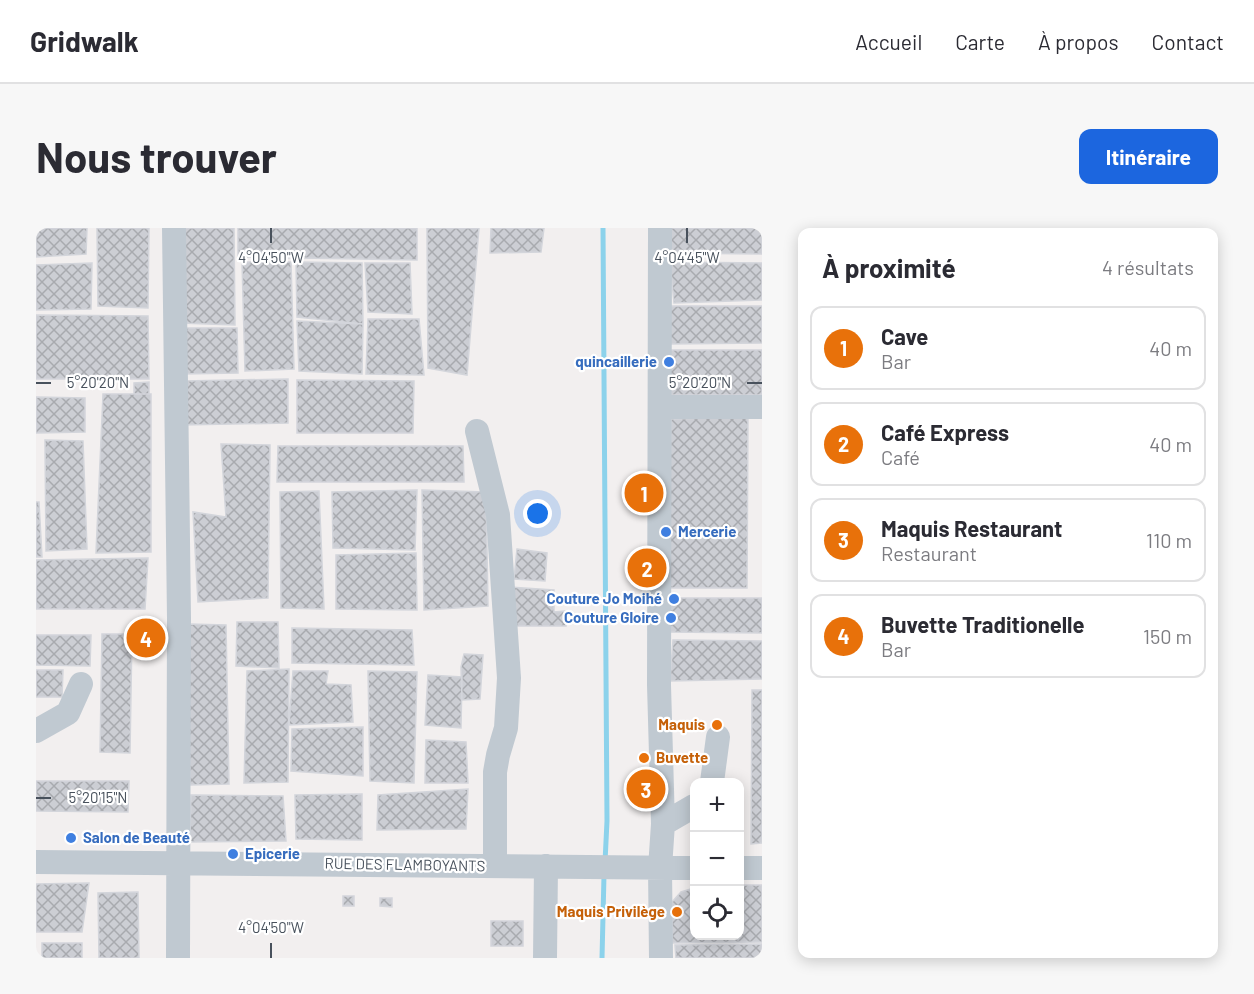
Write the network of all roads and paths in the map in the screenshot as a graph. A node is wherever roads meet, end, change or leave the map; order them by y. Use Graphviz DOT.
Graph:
graph roads {
  1 [pos="174,228"];
  2 [pos="660,228"];
  3 [pos="661,407"];
  4 [pos="762,407"];
  5 [pos="477,431"];
  6 [pos="81,684"];
  7 [pos="36,731"];
  8 [pos="718,736"];
  9 [pos="713,778"];
  10 [pos="690,808"];
  11 [pos="663,824"];
  12 [pos="36,862"];
  13 [pos="179,863"];
  14 [pos="495,866"];
  15 [pos="546,866"];
  16 [pos="660,868"];
  17 [pos="690,868"];
  18 [pos="744,868"];
  19 [pos="762,868"];
  20 [pos="178,958"];
  21 [pos="545,958"];
  22 [pos="661,958"];
  1 -- 13 [label="street"];
  2 -- 3 [label="street"];
  3 -- 4 [label="street"];
  3 -- 11 [label="street"];
  5 -- 14 [label="street"];
  6 -- 7 [label="street"];
  8 -- 9 [label="street"];
  10 -- 11 [label="street"];
  11 -- 16 [label="street"];
  12 -- 13 [label="street, RUE DES FLAMBOYANTS"];
  13 -- 14 [label="street, RUE DES FLAMBOYANTS"];
  13 -- 20 [label="street"];
  14 -- 15 [label="street, RUE DES FLAMBOYANTS"];
  15 -- 16 [label="street, RUE DES FLAMBOYANTS"];
  15 -- 21 [label="street"];
  16 -- 17 [label="street, RUE DES FLAMBOYANTS"];
  16 -- 22 [label="street"];
  18 -- 19 [label="street"];
}
